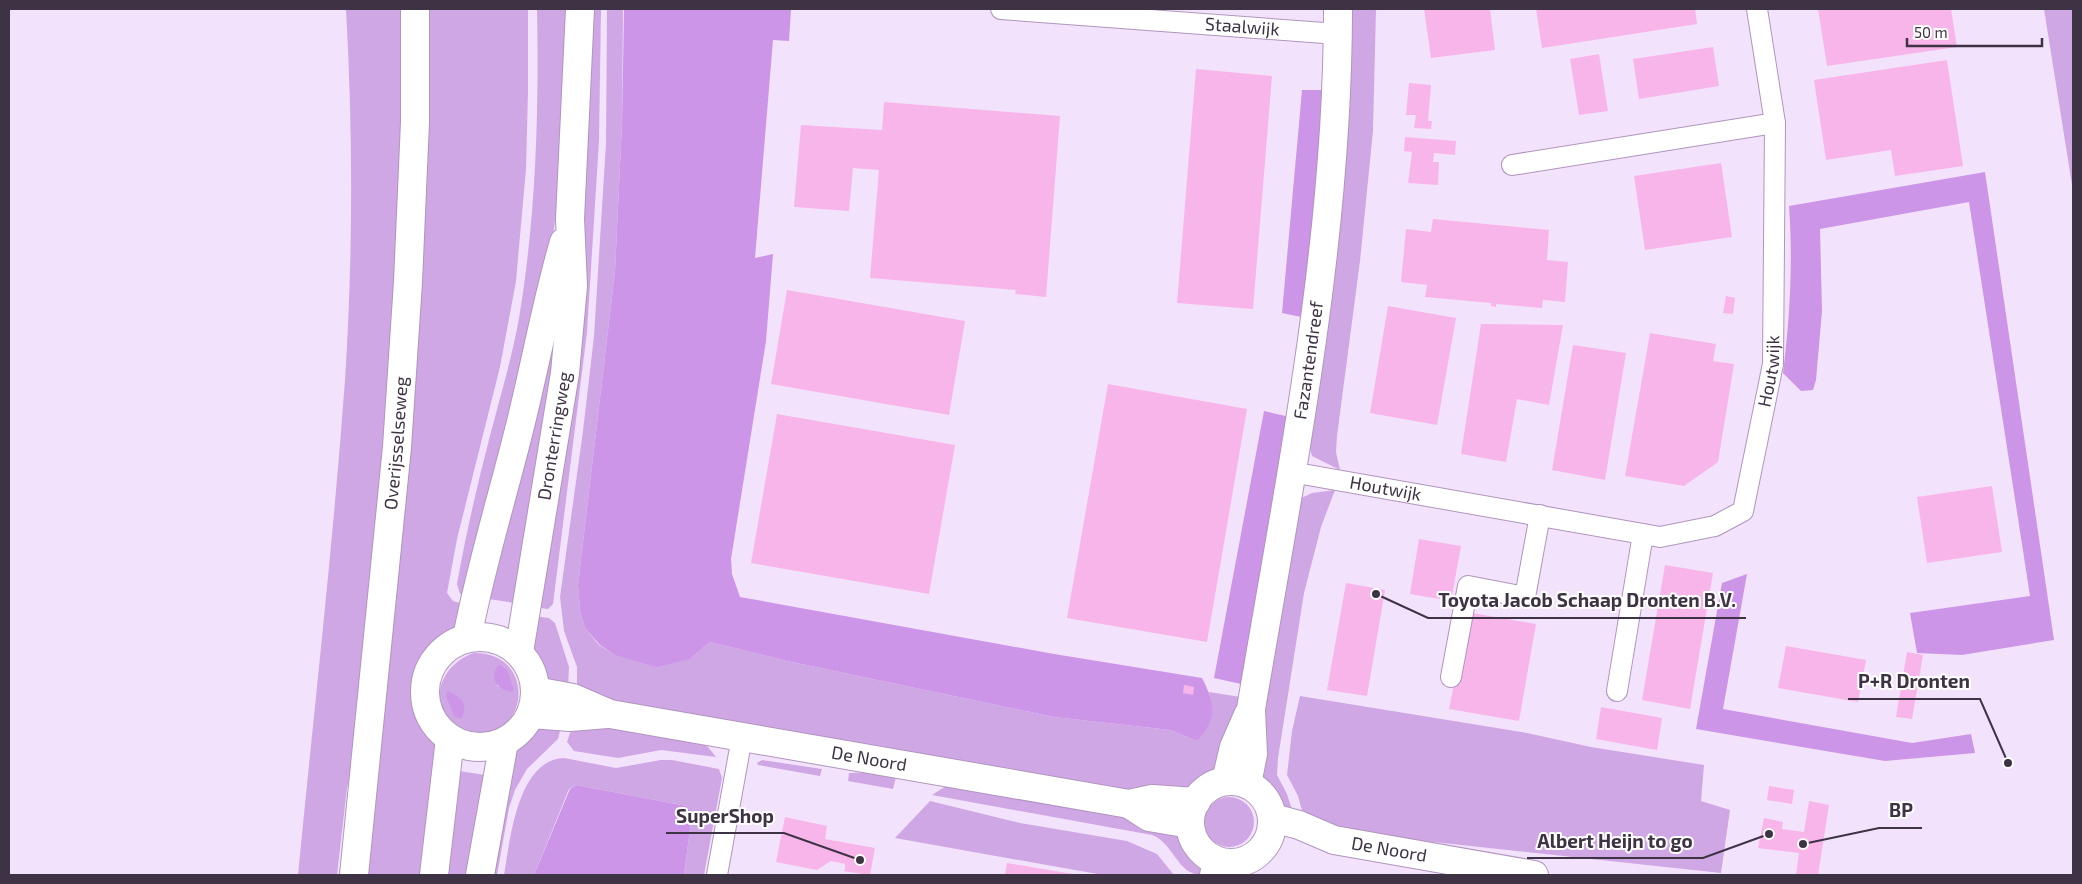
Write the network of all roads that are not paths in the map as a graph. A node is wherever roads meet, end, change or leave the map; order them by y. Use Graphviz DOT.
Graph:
graph roads {
  1 [pos="415,9"];
  2 [pos="580,9"];
  3 [pos="1001,9"];
  4 [pos="1757,9"];
  5 [pos="1116,13"];
  6 [pos="1338,21"];
  7 [pos="1775,123"];
  8 [pos="1512,165"];
  9 [pos="570,219"];
  10 [pos="1291,472"];
  11 [pos="1540,515"];
  12 [pos="1643,534"];
  13 [pos="467,638"];
  14 [pos="519,652"];
  15 [pos="1451,677"];
  16 [pos="1617,691"];
  17 [pos="533,702"];
  18 [pos="742,737"];
  19 [pos="450,739"];
  20 [pos="504,742"];
  21 [pos="1237,783"];
  22 [pos="1193,813"];
  23 [pos="1271,829"];
  24 [pos="1223,868"];
  25 [pos="354,875"];
  26 [pos="434,875"];
  27 [pos="480,875"];
  28 [pos="717,875"];
  29 [pos="1534,875"];
  1 -- 25 [label="main road, Overijsselseweg"];
  2 -- 9 [label="main road, Dronterringweg"];
  3 -- 5 [label="street, Staalwijk"];
  4 -- 7 [label="street, Houtwijk"];
  5 -- 6 [label="street, Staalwijk"];
  6 -- 10 [label="main road, Fazantendreef"];
  7 -- 8 [label="street"];
  7 -- 12 [label="street, Houtwijk"];
  9 -- 13 [label="main road, Dronterringweg"];
  9 -- 14 [label="main road, Dronterringweg"];
  10 -- 11 [label="street, Houtwijk"];
  10 -- 21 [label="main road, Fazantendreef"];
  11 -- 12 [label="street, Houtwijk"];
  11 -- 15 [label="street"];
  12 -- 16 [label="street"];
  13 -- 14 [label="main road"];
  13 -- 19 [label="main road"];
  14 -- 17 [label="main road"];
  17 -- 18 [label="main road, De Noord"];
  17 -- 20 [label="main road"];
  18 -- 22 [label="main road, De Noord"];
  18 -- 28 [label="street"];
  19 -- 20 [label="main road"];
  19 -- 26 [label="main road"];
  20 -- 27 [label="main road"];
  21 -- 22 [label="main road"];
  21 -- 23 [label="main road"];
  22 -- 24 [label="main road"];
  23 -- 24 [label="main road"];
  23 -- 29 [label="main road, De Noord"];
}
